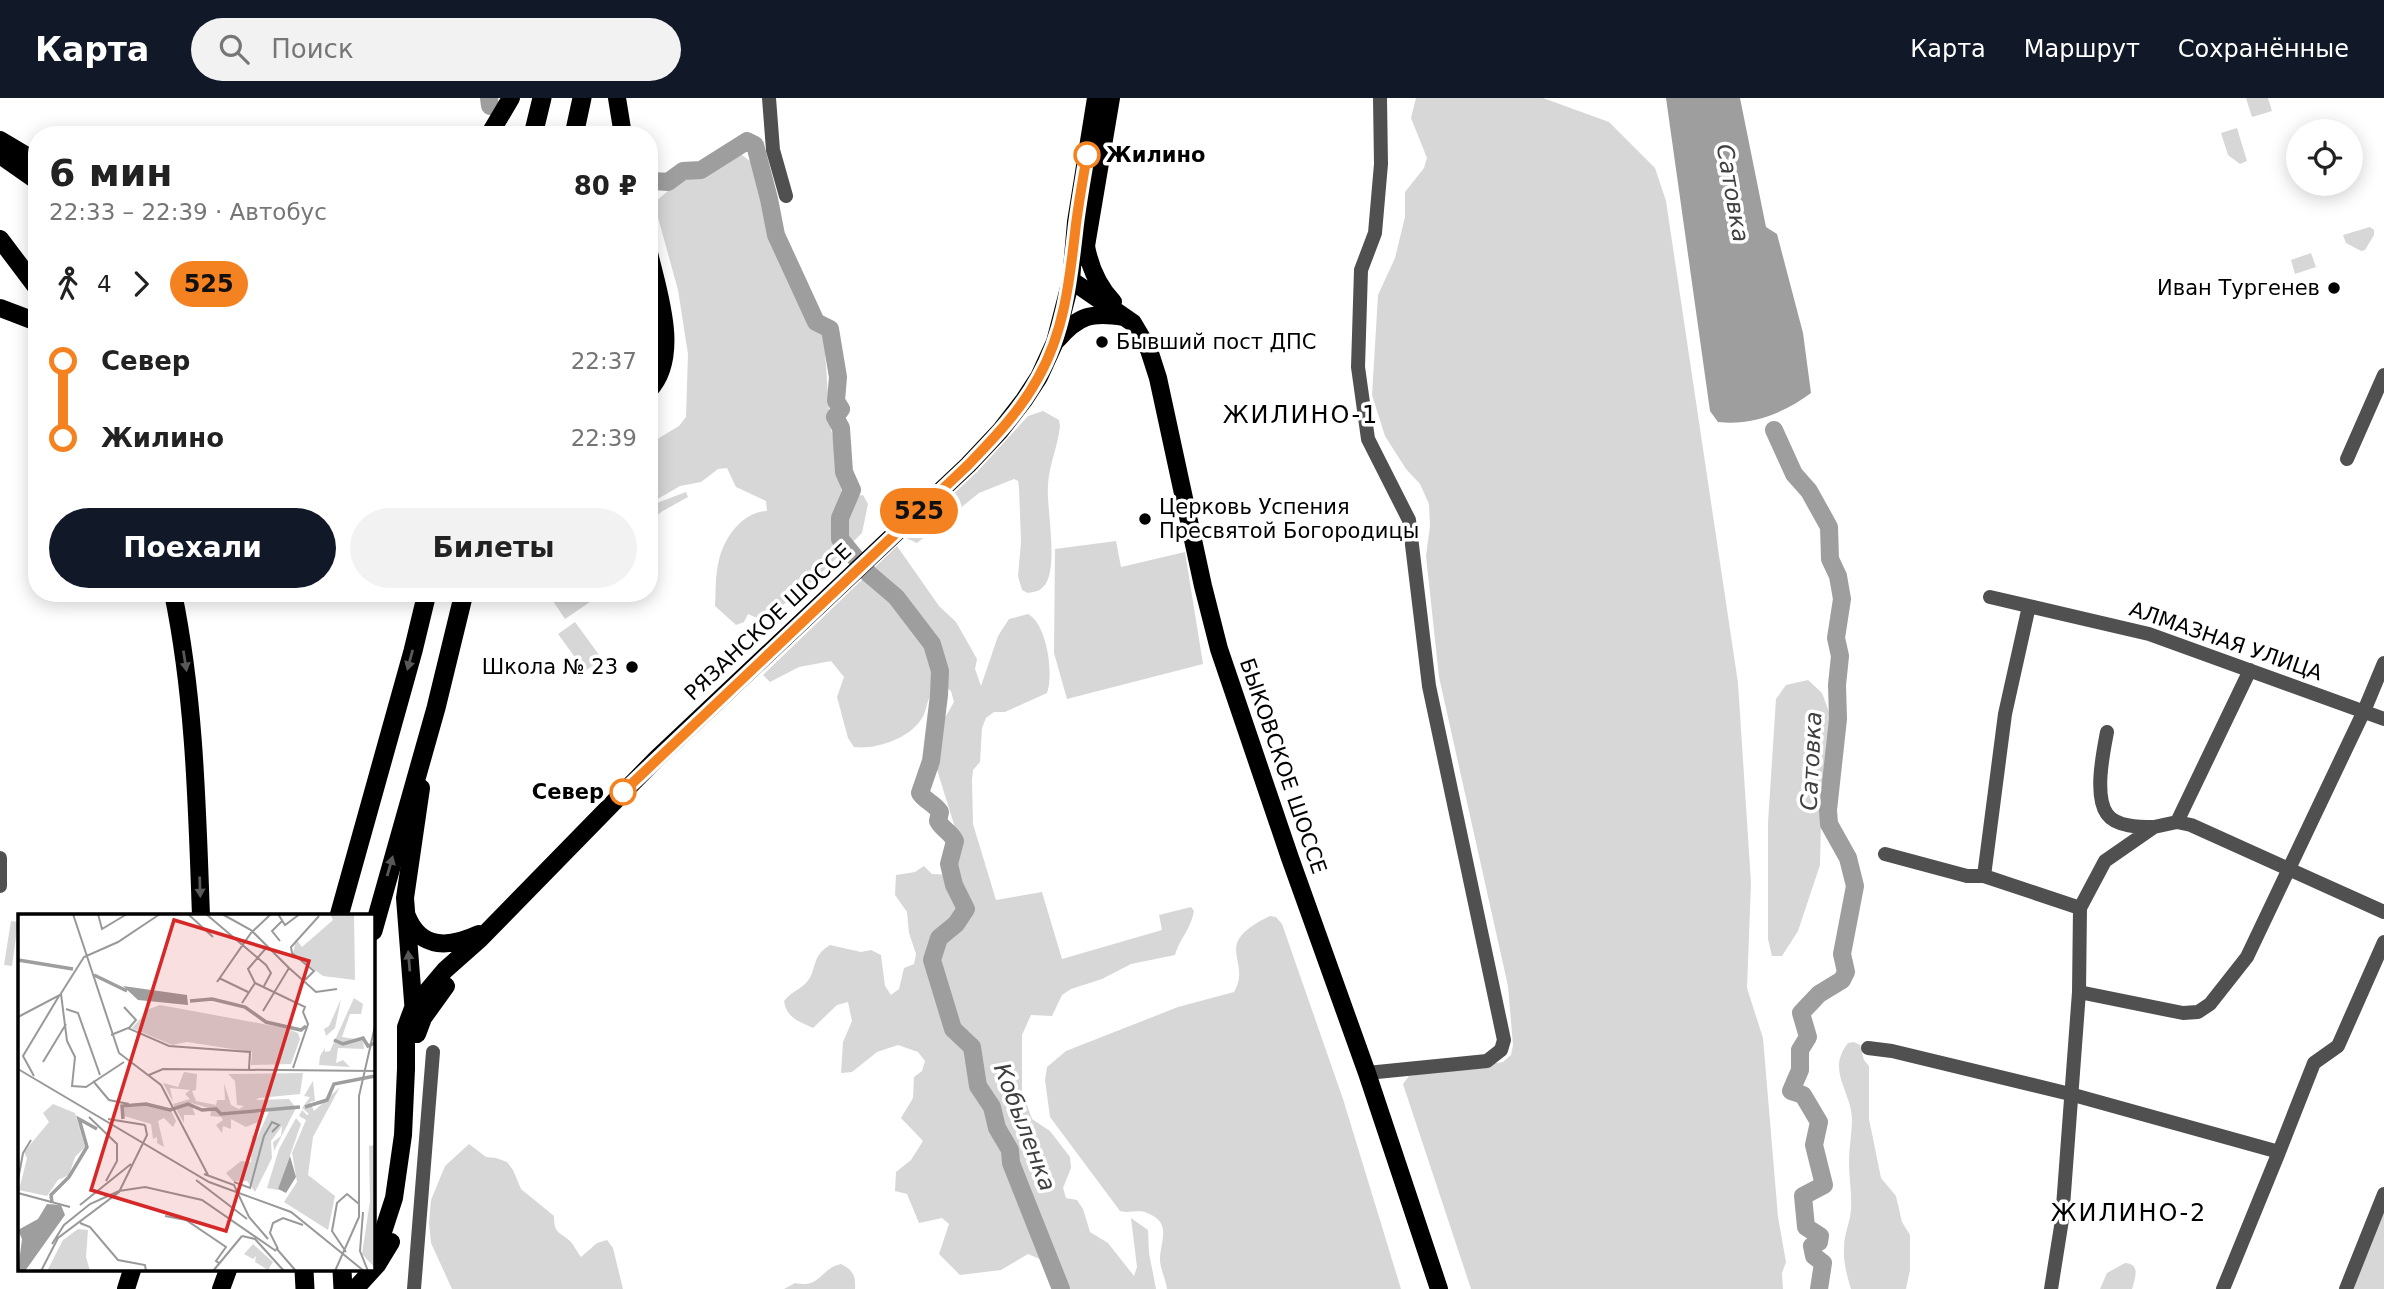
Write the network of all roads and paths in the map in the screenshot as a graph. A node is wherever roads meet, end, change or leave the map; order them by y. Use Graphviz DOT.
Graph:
graph roads {
  1 [pos="511,98"];
  2 [pos="542,98"];
  3 [pos="582,98"];
  4 [pos="617,98"];
  5 [pos="769,98"];
  6 [pos="1096,98"];
  7 [pos="1111,98"];
  8 [pos="1380,98"];
  9 [pos="494,126"];
  10 [pos="535,126"];
  11 [pos="576,126"];
  12 [pos="621,126"];
  13 [pos="0,140"];
  14 [pos="0,155"];
  15 [pos="28,157"];
  16 [pos="28,175"];
  17 [pos="786,196"];
  18 [pos="0,239"];
  19 [pos="1086,246"];
  20 [pos="28,276"];
  21 [pos="1071,280"];
  22 [pos="658,296"];
  23 [pos="5,310"];
  24 [pos="1128,318"];
  25 [pos="28,319"];
  26 [pos="1055,342"];
  27 [pos="658,352"];
  28 [pos="660,371"];
  29 [pos="2384,374"];
  30 [pos="658,375"];
  31 [pos="2347,459"];
  32 [pos="1990,597"];
  33 [pos="175,602"];
  34 [pos="424,602"];
  35 [pos="462,602"];
  36 [pos="2029,606"];
  37 [pos="2384,663"];
  38 [pos="2250,670"];
  39 [pos="436,708"];
  40 [pos="2364,711"];
  41 [pos="2384,719"];
  42 [pos="2107,732"];
  43 [pos="2176,822"];
  44 [pos="2154,827"];
  45 [pos="1885,854"];
  46 [pos="0,858"];
  47 [pos="2289,868"];
  48 [pos="1984,876"];
  49 [pos="0,886"];
  50 [pos="2080,908"];
  51 [pos="2384,912"];
  52 [pos="201,914"];
  53 [pos="340,914"];
  54 [pos="406,914"];
  55 [pos="502,917"];
  56 [pos="374,928"];
  57 [pos="480,939"];
  58 [pos="2384,942"];
  59 [pos="2078,992"];
  60 [pos="413,1009"];
  61 [pos="418,1034"];
  62 [pos="1868,1048"];
  63 [pos="433,1052"];
  64 [pos="1367,1073"];
  65 [pos="2070,1094"];
  66 [pos="2279,1152"];
  67 [pos="2384,1194"];
  68 [pos="374,1249"];
  69 [pos="374,1268"];
  70 [pos="131,1272"];
  71 [pos="227,1272"];
  72 [pos="355,1272"];
  73 [pos="371,1272"];
  74 [pos="126,1289"];
  75 [pos="221,1289"];
  76 [pos="337,1289"];
  77 [pos="355,1289"];
  78 [pos="414,1289"];
  79 [pos="1439,1289"];
  80 [pos="2051,1289"];
  81 [pos="2223,1289"];
  82 [pos="2346,1289"];
  1 -- 9 [label="main road"];
  2 -- 10 [label="highway"];
  3 -- 11 [label="highway"];
  4 -- 12 [label="main road"];
  5 -- 17 [label="street"];
  6 -- 21 [label="main road, РЯЗАНСКОЕ ШОССЕ"];
  7 -- 19 [label="main road, РЯЗАНСКОЕ ШОССЕ"];
  8 -- 64 [label="street"];
  13 -- 15 [label="main road"];
  14 -- 16 [label="main road"];
  18 -- 20 [label="main road"];
  19 -- 21 [label="main road, РЯЗАНСКОЕ ШОССЕ"];
  19 -- 24 [label="main road"];
  21 -- 24 [label="main road, БЫКОВСКОЕ ШОССЕ"];
  21 -- 26 [label="main road, РЯЗАНСКОЕ ШОССЕ"];
  22 -- 28 [label="main road"];
  23 -- 25 [label="main road"];
  24 -- 26 [label="main road"];
  24 -- 64 [label="main road, БЫКОВСКОЕ ШОССЕ"];
  26 -- 55 [label="main road, РЯЗАНСКОЕ ШОССЕ"];
  27 -- 28 [label="main road"];
  28 -- 30 [label="main road"];
  29 -- 31 [label="street"];
  32 -- 36 [label="street, АЛМАЗНАЯ УЛИЦА"];
  33 -- 52 [label="main road, one-way"];
  34 -- 53 [label="highway, one-way"];
  35 -- 39 [label="highway"];
  36 -- 38 [label="street, АЛМАЗНАЯ УЛИЦА"];
  36 -- 48 [label="street"];
  37 -- 40 [label="street"];
  38 -- 40 [label="street, АЛМАЗНАЯ УЛИЦА"];
  38 -- 43 [label="street"];
  39 -- 54 [label="main road"];
  56 -- 39 [label="highway, one-way"];
  40 -- 41 [label="street, АЛМАЗНАЯ УЛИЦА"];
  40 -- 47 [label="street"];
  42 -- 44 [label="street"];
  43 -- 44 [label="street"];
  43 -- 47 [label="street"];
  44 -- 50 [label="street"];
  45 -- 48 [label="street"];
  46 -- 49 [label="street"];
  47 -- 51 [label="street"];
  47 -- 59 [label="street"];
  48 -- 50 [label="street"];
  50 -- 59 [label="street"];
  54 -- 55 [label="main road"];
  60 -- 54 [label="main road, one-way"];
  55 -- 57 [label="main road, РЯЗАНСКОЕ ШОССЕ"];
  57 -- 60 [label="main road, РЯЗАНСКОЕ ШОССЕ"];
  57 -- 61 [label="main road, РЯЗАНСКОЕ ШОССЕ"];
  58 -- 66 [label="street"];
  59 -- 65 [label="street"];
  60 -- 61 [label="main road"];
  60 -- 68 [label="main road"];
  61 -- 69 [label="main road"];
  62 -- 65 [label="street"];
  63 -- 78 [label="street"];
  64 -- 79 [label="main road, БЫКОВСКОЕ ШОССЕ"];
  65 -- 66 [label="street"];
  65 -- 80 [label="street"];
  66 -- 81 [label="street"];
  67 -- 82 [label="street"];
  70 -- 74 [label="main road"];
  71 -- 75 [label="main road"];
  72 -- 76 [label="main road"];
  73 -- 77 [label="main road"];
}
